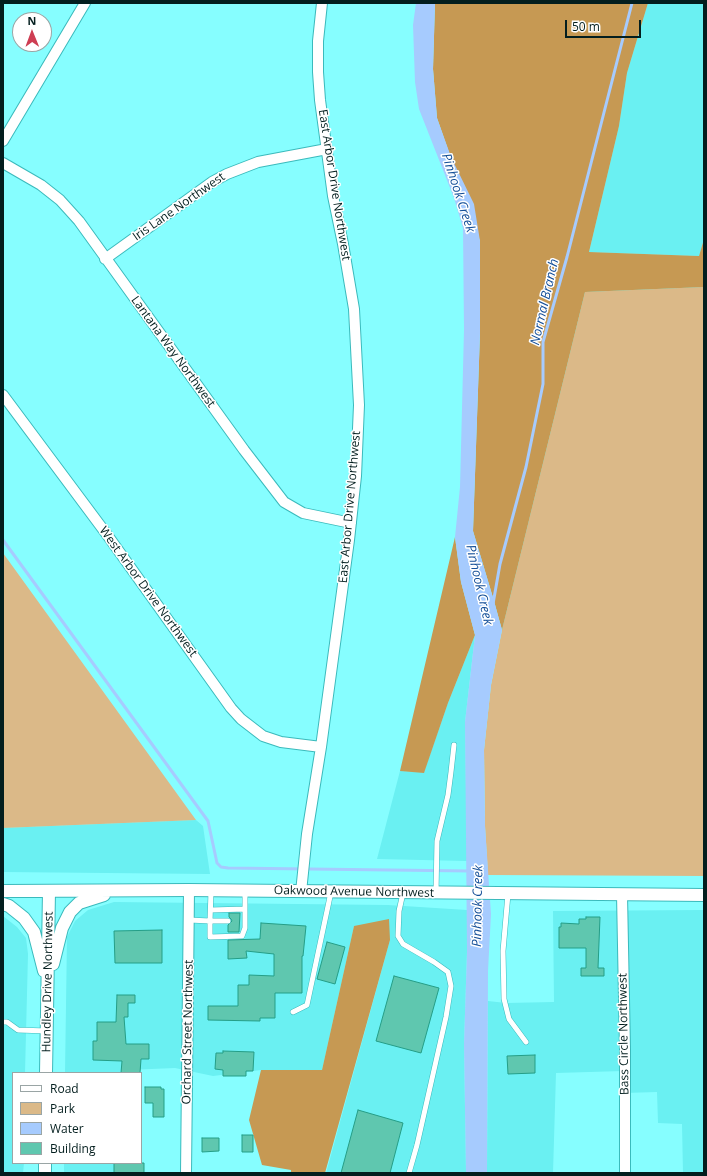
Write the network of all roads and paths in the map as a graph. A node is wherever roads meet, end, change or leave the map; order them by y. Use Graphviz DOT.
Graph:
graph roads {
  1 [pos="85,3"];
  2 [pos="322,3"];
  3 [pos="3,142"];
  4 [pos="327,149"];
  5 [pos="3,162"];
  6 [pos="105,259"];
  7 [pos="3,395"];
  8 [pos="350,523"];
  9 [pos="454,745"];
  10 [pos="321,748"];
  11 [pos="189,890"];
  12 [pos="3,891"];
  13 [pos="49,891"];
  14 [pos="122,891"];
  15 [pos="211,891"];
  16 [pos="245,891"];
  17 [pos="301,892"];
  18 [pos="331,892"];
  19 [pos="403,893"];
  20 [pos="436,893"];
  21 [pos="508,894"];
  22 [pos="622,894"];
  23 [pos="704,895"];
  24 [pos="3,904"];
  25 [pos="245,909"];
  26 [pos="211,910"];
  27 [pos="189,920"];
  28 [pos="210,921"];
  29 [pos="228,921"];
  30 [pos="48,984"];
  31 [pos="293,1012"];
  32 [pos="3,1022"];
  33 [pos="47,1031"];
  34 [pos="526,1042"];
  35 [pos="46,1072"];
  36 [pos="186,1173"];
  37 [pos="409,1173"];
  38 [pos="625,1173"];
  1 -- 3 [label="street"];
  2 -- 4 [label="street, East Arbor Drive Northwest"];
  4 -- 6 [label="street, Iris Lane Northwest"];
  4 -- 8 [label="street, East Arbor Drive Northwest"];
  5 -- 6 [label="street, Lantana Way Northwest"];
  6 -- 8 [label="street, Lantana Way Northwest"];
  7 -- 10 [label="street, West Arbor Drive Northwest"];
  8 -- 10 [label="street, East Arbor Drive Northwest"];
  9 -- 20 [label="lane"];
  10 -- 17 [label="street, East Arbor Drive Northwest"];
  11 -- 14 [label="street, Oakwood Avenue Northwest"];
  11 -- 15 [label="street, Oakwood Avenue Northwest"];
  11 -- 27 [label="street, Orchard Street Northwest"];
  12 -- 13 [label="street, Oakwood Avenue Northwest"];
  13 -- 14 [label="street, Oakwood Avenue Northwest"];
  13 -- 30 [label="street, Hundley Drive Northwest"];
  14 -- 30 [label="street"];
  15 -- 16 [label="street, Oakwood Avenue Northwest"];
  15 -- 26 [label="lane"];
  16 -- 17 [label="street, Oakwood Avenue Northwest"];
  16 -- 25 [label="lane"];
  17 -- 18 [label="street, Oakwood Avenue Northwest"];
  18 -- 19 [label="street, Oakwood Avenue Northwest"];
  18 -- 31 [label="lane"];
  19 -- 20 [label="street, Oakwood Avenue Northwest"];
  19 -- 37 [label="lane"];
  20 -- 21 [label="street, Oakwood Avenue Northwest"];
  21 -- 22 [label="street, Oakwood Avenue Northwest"];
  21 -- 34 [label="lane"];
  22 -- 23 [label="street, Oakwood Avenue Northwest"];
  22 -- 38 [label="street, Bass Circle Northwest"];
  24 -- 30 [label="street"];
  25 -- 26 [label="lane"];
  25 -- 28 [label="lane"];
  26 -- 28 [label="lane"];
  27 -- 28 [label="lane"];
  27 -- 36 [label="street, Orchard Street Northwest"];
  28 -- 29 [label="lane"];
  30 -- 33 [label="street, Hundley Drive Northwest"];
  32 -- 33 [label="lane"];
  33 -- 35 [label="street, Hundley Drive Northwest"];
}
